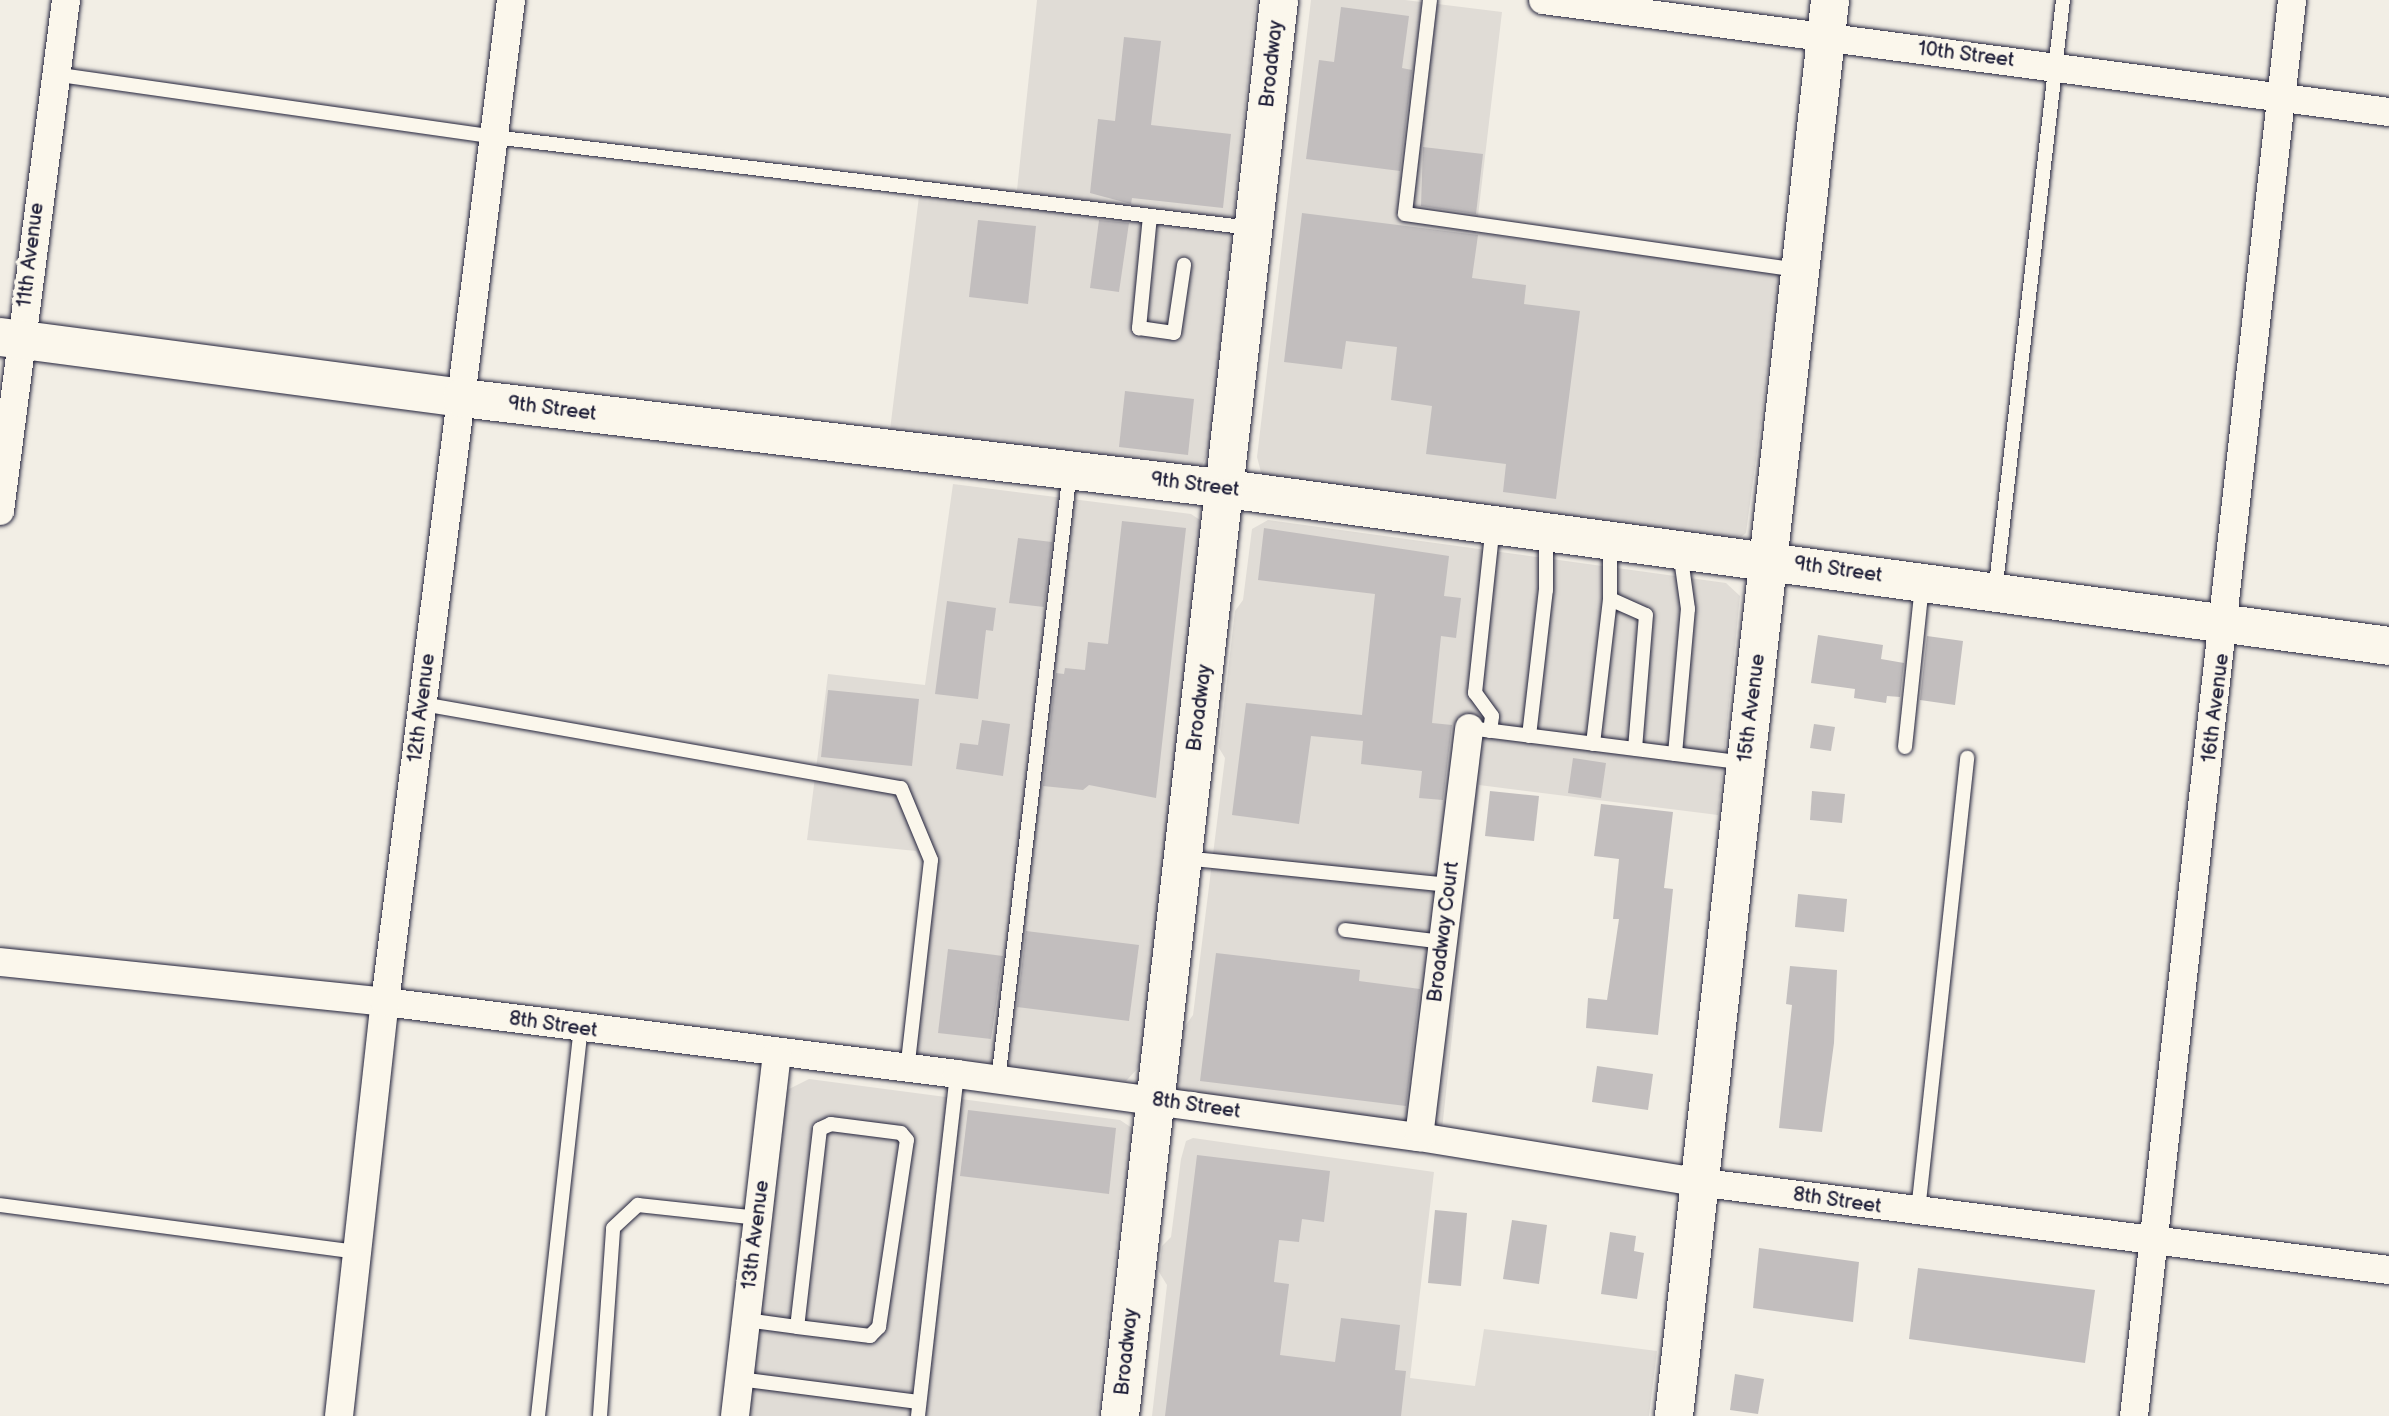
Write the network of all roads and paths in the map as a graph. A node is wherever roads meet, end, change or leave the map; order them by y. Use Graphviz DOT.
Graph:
graph roads {
  1 [pos="66,0"];
  2 [pos="511,0"];
  3 [pos="1279,0"];
  4 [pos="1430,0"];
  5 [pos="1543,0"];
  6 [pos="1830,0"];
  7 [pos="2063,0"];
  8 [pos="2292,0"];
  9 [pos="1826,38"];
  10 [pos="2055,66"];
  11 [pos="53,74"];
  12 [pos="2281,101"];
  13 [pos="2389,112"];
  14 [pos="494,137"];
  15 [pos="1150,216"];
  16 [pos="1255,228"];
  17 [pos="1184,265"];
  18 [pos="1800,270"];
  19 [pos="10,338"];
  20 [pos="462,398"];
  21 [pos="1070,470"];
  22 [pos="1227,489"];
  23 [pos="0,511"];
  24 [pos="1493,524"];
  25 [pos="1546,531"];
  26 [pos="1610,540"];
  27 [pos="1680,549"];
  28 [pos="1769,561"];
  29 [pos="1922,583"];
  30 [pos="1995,593"];
  31 [pos="1610,599"];
  32 [pos="2226,627"];
  33 [pos="2389,646"];
  34 [pos="423,704"];
  35 [pos="1480,730"];
  36 [pos="1529,736"];
  37 [pos="1593,744"];
  38 [pos="1905,747"];
  39 [pos="1635,749"];
  40 [pos="1675,754"];
  41 [pos="1967,758"];
  42 [pos="1745,763"];
  43 [pos="1182,858"];
  44 [pos="1450,885"];
  45 [pos="1345,930"];
  46 [pos="1443,942"];
  47 [pos="0,962"];
  48 [pos="385,1002"];
  49 [pos="581,1028"];
  50 [pos="777,1055"];
  51 [pos="907,1071"];
  52 [pos="957,1074"];
  53 [pos="998,1081"];
  54 [pos="1154,1100"];
  55 [pos="1419,1137"];
  56 [pos="1697,1182"];
  57 [pos="0,1205"];
  58 [pos="1918,1211"];
  59 [pos="758,1218"];
  60 [pos="2153,1243"];
  61 [pos="357,1252"];
  62 [pos="2389,1270"];
  63 [pos="746,1320"];
  64 [pos="797,1327"];
  65 [pos="739,1379"];
  66 [pos="918,1409"];
  67 [pos="339,1416"];
  68 [pos="538,1416"];
  69 [pos="600,1416"];
  70 [pos="735,1416"];
  71 [pos="1120,1416"];
  72 [pos="1674,1416"];
  73 [pos="2134,1416"];
  1 -- 11 [label="street, 11th Avenue"];
  2 -- 14 [label="street, 12th Avenue"];
  3 -- 16 [label="street, Broadway"];
  4 -- 18 [label="lane"];
  5 -- 9 [label="street, 10th Street"];
  6 -- 9 [label="street, 15th Avenue"];
  7 -- 10 [label="lane"];
  8 -- 12 [label="street, 16th Avenue"];
  9 -- 10 [label="street, 10th Street"];
  9 -- 18 [label="street, 15th Avenue"];
  10 -- 12 [label="street, 10th Street"];
  10 -- 30 [label="lane"];
  11 -- 14 [label="lane"];
  11 -- 19 [label="street, 11th Avenue"];
  12 -- 13 [label="street, 10th Street"];
  12 -- 32 [label="street, 16th Avenue"];
  14 -- 15 [label="lane"];
  14 -- 20 [label="street, 12th Avenue"];
  15 -- 16 [label="lane"];
  15 -- 17 [label="lane"];
  16 -- 22 [label="street, Broadway"];
  18 -- 28 [label="street, 15th Avenue"];
  19 -- 20 [label="street, 9th Street"];
  19 -- 23 [label="street, 11th Avenue"];
  20 -- 21 [label="street, 9th Street"];
  20 -- 34 [label="street, 12th Avenue"];
  21 -- 22 [label="street, 9th Street"];
  21 -- 53 [label="lane"];
  22 -- 24 [label="street, 9th Street"];
  22 -- 43 [label="street, Broadway"];
  24 -- 25 [label="street, 9th Street"];
  24 -- 35 [label="lane"];
  25 -- 26 [label="street, 9th Street"];
  25 -- 36 [label="lane"];
  26 -- 27 [label="street, 9th Street"];
  26 -- 31 [label="lane"];
  27 -- 28 [label="street, 9th Street"];
  27 -- 40 [label="lane"];
  28 -- 29 [label="street, 9th Street"];
  28 -- 42 [label="street, 15th Avenue"];
  29 -- 30 [label="street, 9th Street"];
  29 -- 38 [label="lane"];
  30 -- 32 [label="street, 9th Street"];
  31 -- 37 [label="lane"];
  31 -- 39 [label="lane"];
  32 -- 33 [label="street, 9th Street"];
  32 -- 60 [label="street, 16th Avenue"];
  34 -- 48 [label="street, 12th Avenue"];
  34 -- 51 [label="lane"];
  35 -- 36 [label="lane"];
  35 -- 44 [label="street, Broadway Court"];
  36 -- 37 [label="lane"];
  37 -- 39 [label="lane"];
  39 -- 40 [label="lane"];
  40 -- 42 [label="lane"];
  41 -- 58 [label="lane"];
  42 -- 56 [label="street, 15th Avenue"];
  43 -- 44 [label="lane"];
  43 -- 54 [label="street, Broadway"];
  44 -- 46 [label="street, Broadway Court"];
  45 -- 46 [label="lane"];
  46 -- 55 [label="street, Broadway Court"];
  47 -- 48 [label="street, 8th Street"];
  48 -- 49 [label="street, 8th Street"];
  48 -- 61 [label="street, 12th Avenue"];
  49 -- 50 [label="street, 8th Street"];
  49 -- 68 [label="lane"];
  50 -- 51 [label="street, 8th Street"];
  50 -- 59 [label="street, 13th Avenue"];
  51 -- 52 [label="street, 8th Street"];
  52 -- 53 [label="street, 8th Street"];
  52 -- 66 [label="lane"];
  53 -- 54 [label="street, 8th Street"];
  54 -- 55 [label="street, 8th Street"];
  54 -- 71 [label="street, Broadway"];
  55 -- 56 [label="street, 8th Street"];
  56 -- 58 [label="street, 8th Street"];
  56 -- 72 [label="street, 15th Avenue"];
  57 -- 61 [label="lane"];
  58 -- 60 [label="street, 8th Street"];
  59 -- 63 [label="street, 13th Avenue"];
  59 -- 69 [label="lane"];
  60 -- 62 [label="street, 8th Street"];
  60 -- 73 [label="street, 16th Avenue"];
  61 -- 67 [label="street, 12th Avenue"];
  63 -- 64 [label="lane"];
  63 -- 65 [label="street, 13th Avenue"];
  64 -- 64 [label="lane"];
  65 -- 66 [label="lane"];
  65 -- 70 [label="street, 13th Avenue"];
}
